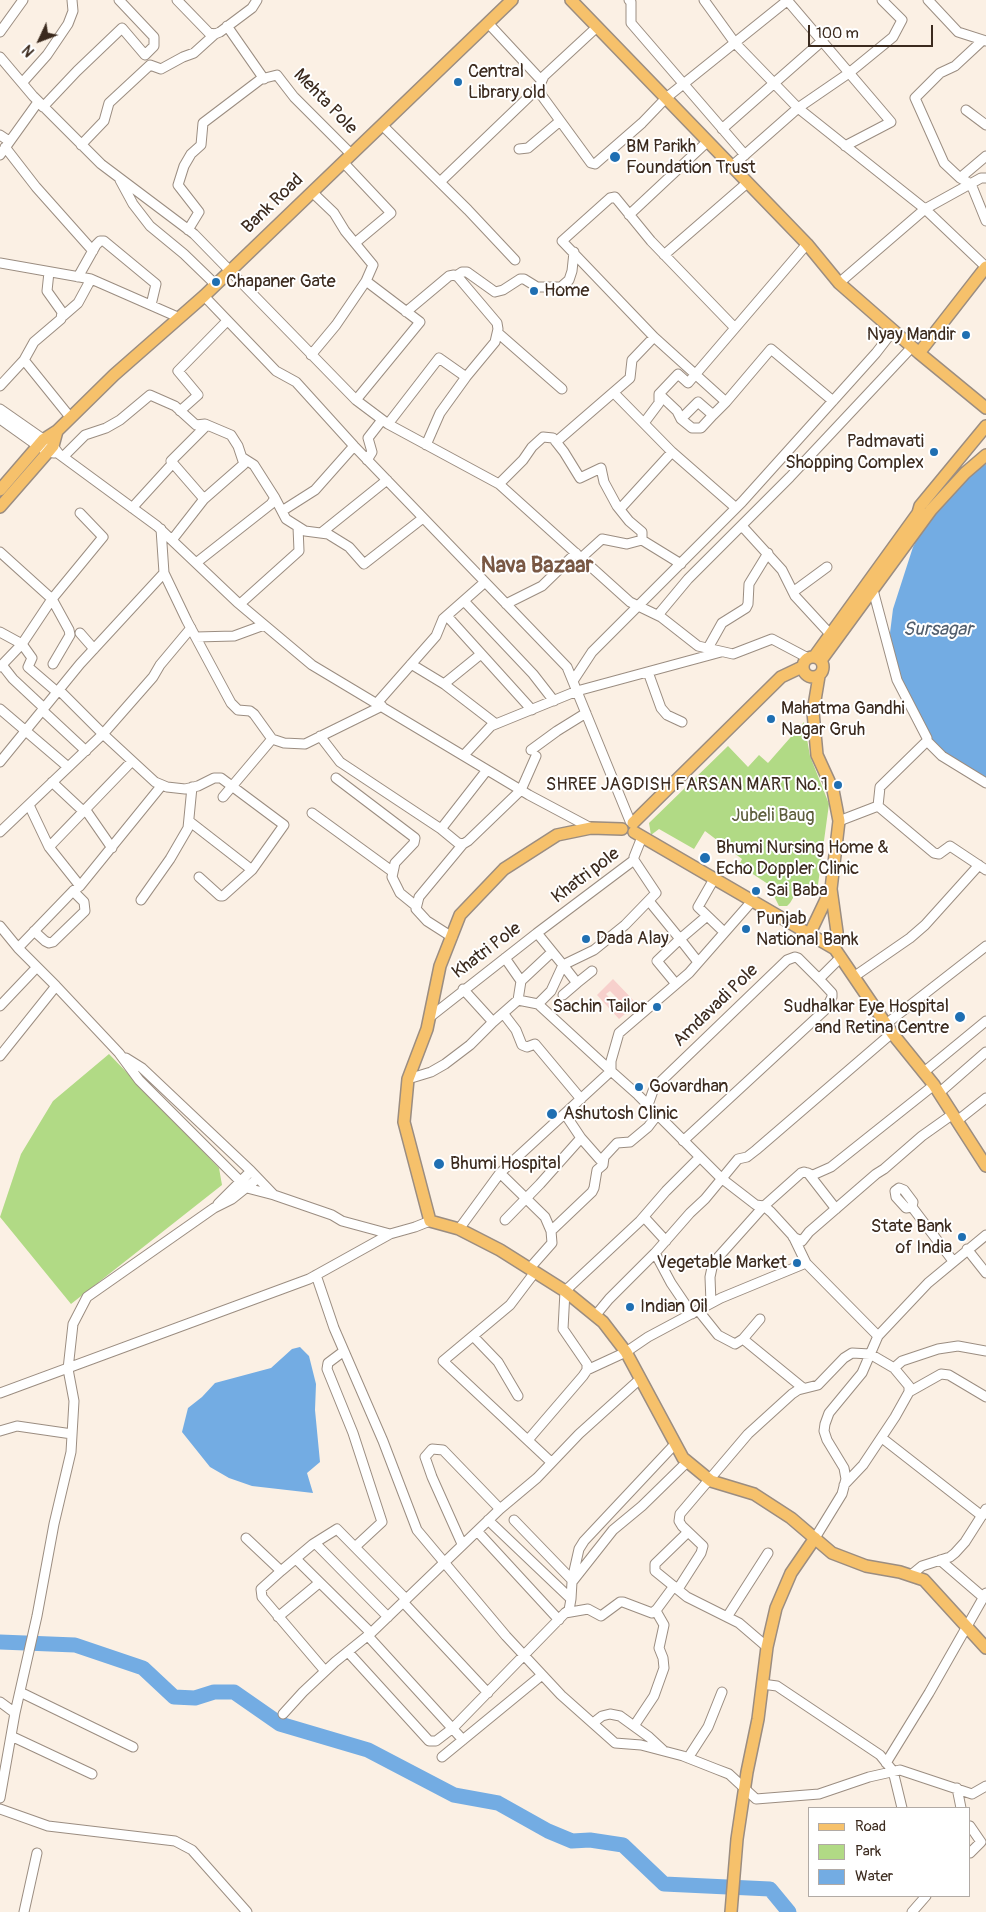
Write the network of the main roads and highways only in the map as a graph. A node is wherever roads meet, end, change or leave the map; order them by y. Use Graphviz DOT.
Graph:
graph roads {
  1 [pos="512,0"];
  2 [pos="571,0"];
  3 [pos="986,267"];
  4 [pos="916,350"];
  5 [pos="986,408"];
  6 [pos="986,426"];
  7 [pos="51,449"];
  8 [pos="986,455"];
  9 [pos="0,490"];
  10 [pos="0,507"];
  11 [pos="811,661"];
  12 [pos="819,676"];
  13 [pos="632,828"];
  14 [pos="831,889"];
  15 [pos="810,933"];
  16 [pos="838,953"];
  17 [pos="986,1166"];
  18 [pos="815,1538"];
  19 [pos="986,1648"];
  20 [pos="731,1912"];
  1 -- 7 [label="main road, Bank Road"];
  2 -- 4 [label="main road"];
  3 -- 4 [label="main road"];
  4 -- 5 [label="main road"];
  6 -- 11 [label="main road"];
  7 -- 9 [label="main road"];
  7 -- 10 [label="main road"];
  8 -- 11 [label="main road"];
  11 -- 12 [label="main road"];
  11 -- 12 [label="main road"];
  11 -- 13 [label="main road"];
  12 -- 14 [label="main road"];
  13 -- 15 [label="main road"];
  13 -- 18 [label="main road"];
  14 -- 15 [label="main road"];
  14 -- 16 [label="main road"];
  15 -- 16 [label="main road"];
  16 -- 17 [label="main road"];
  18 -- 19 [label="main road"];
  18 -- 20 [label="main road"];
}
